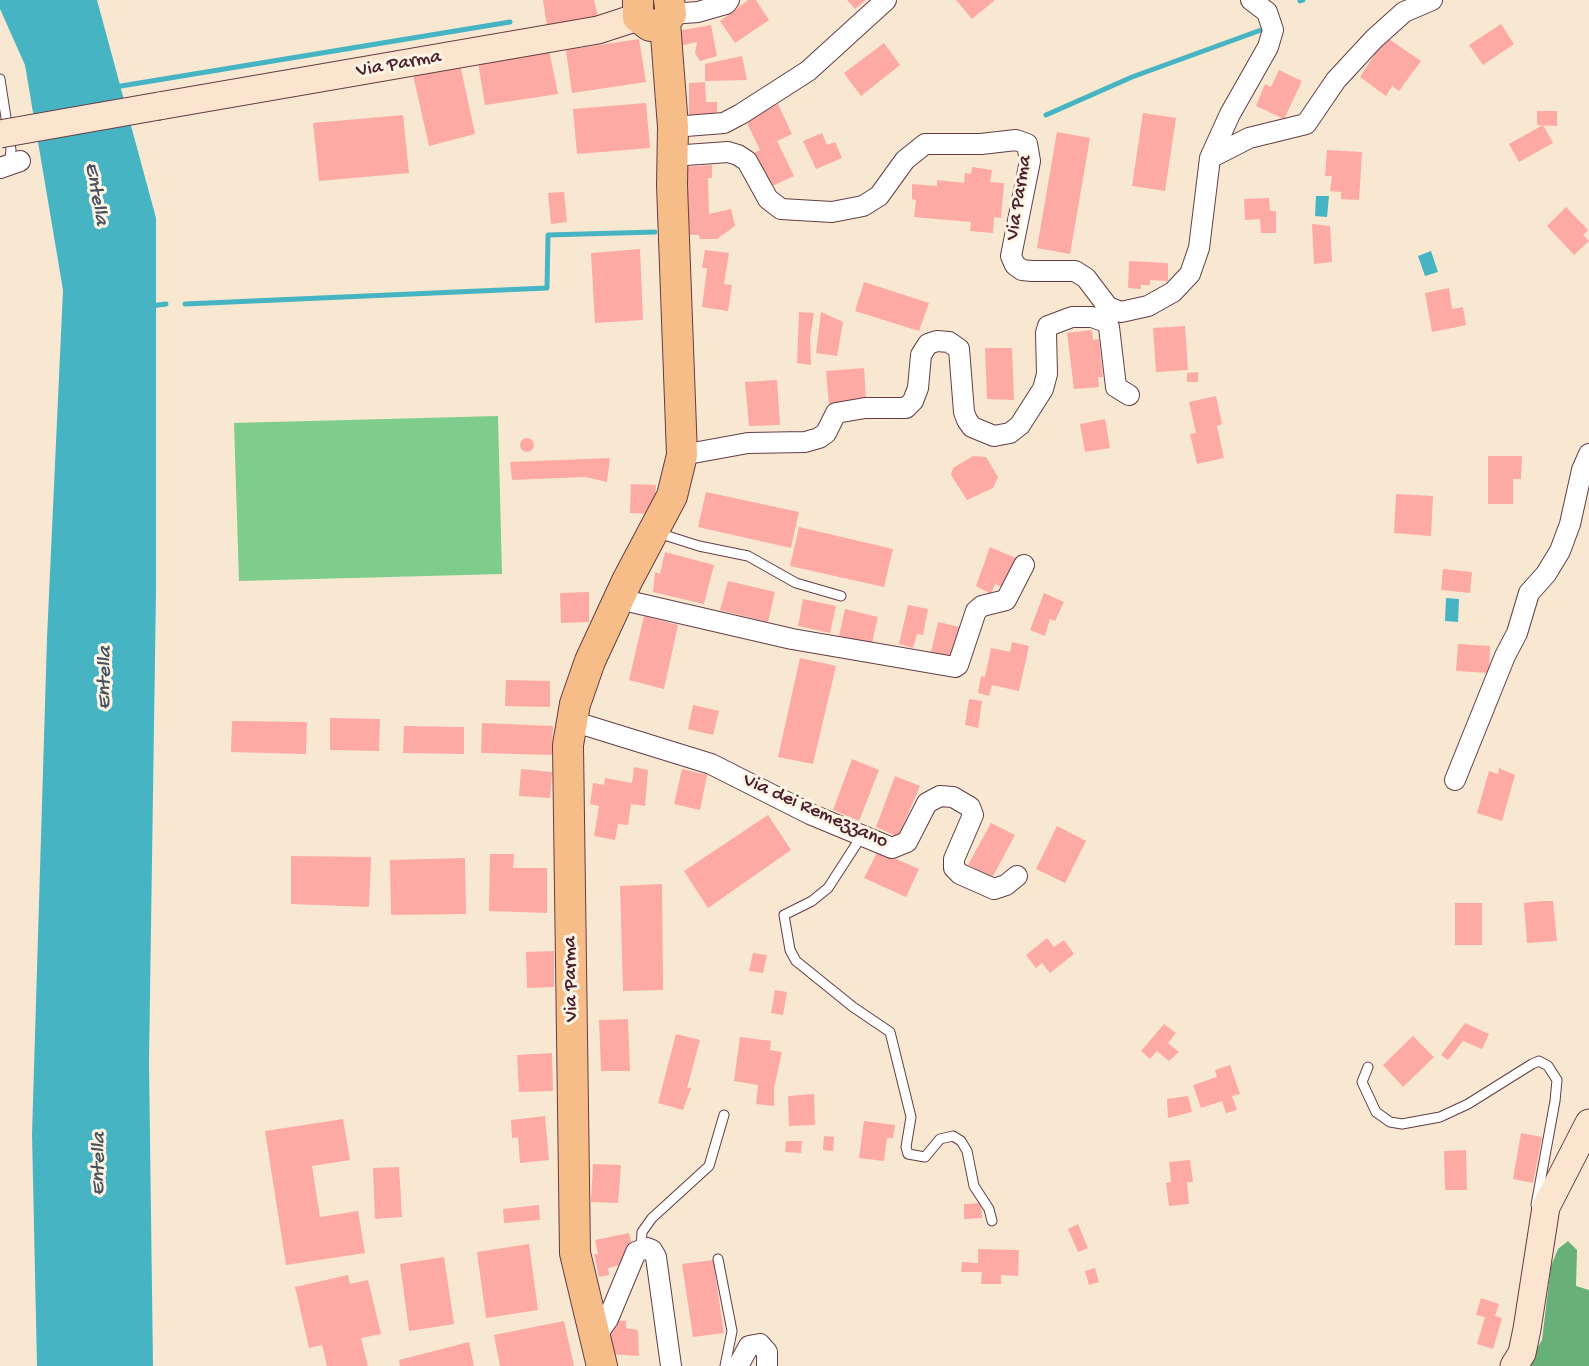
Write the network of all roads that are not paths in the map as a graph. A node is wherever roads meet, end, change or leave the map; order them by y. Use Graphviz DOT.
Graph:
graph roads {
  1 [pos="729,0"];
  2 [pos="886,0"];
  3 [pos="1251,0"];
  4 [pos="1432,0"];
  5 [pos="656,11"];
  6 [pos="0,79"];
  7 [pos="673,127"];
  8 [pos="0,134"];
  9 [pos="672,156"];
  10 [pos="1210,158"];
  11 [pos="10,165"];
  12 [pos="1129,394"];
  13 [pos="1589,454"];
  14 [pos="682,455"];
  15 [pos="653,531"];
  16 [pos="1024,565"];
  17 [pos="842,596"];
  18 [pos="619,599"];
  19 [pos="572,721"];
  20 [pos="1455,780"];
  21 [pos="861,837"];
  22 [pos="1017,876"];
  23 [pos="1368,1066"];
  24 [pos="724,1115"];
  25 [pos="1589,1123"];
  26 [pos="992,1221"];
  27 [pos="1542,1231"];
  28 [pos="641,1249"];
  29 [pos="718,1259"];
  30 [pos="598,1352"];
  31 [pos="671,1366"];
  32 [pos="725,1366"];
  33 [pos="738,1366"];
  34 [pos="766,1366"];
  35 [pos="1514,1366"];
  1 -- 5 [label="street"];
  2 -- 7 [label="street"];
  3 -- 10 [label="street, Via Parma"];
  4 -- 10 [label="street"];
  5 -- 7 [label="main road, Via Parma"];
  5 -- 8 [label="main road, Via Parma, bridge"];
  6 -- 11 [label="lane"];
  7 -- 9 [label="main road, Via Parma"];
  9 -- 10 [label="street, Via Parma"];
  9 -- 14 [label="main road, Via Parma"];
  12 -- 14 [label="street"];
  13 -- 20 [label="street"];
  14 -- 15 [label="main road, Via Parma"];
  15 -- 17 [label="lane"];
  15 -- 18 [label="main road, Via Parma"];
  16 -- 18 [label="street"];
  18 -- 19 [label="main road, Via Parma"];
  19 -- 21 [label="street, Via dei Remezzano"];
  19 -- 30 [label="main road, Via Parma"];
  21 -- 22 [label="street, Via dei Remezzano"];
  21 -- 26 [label="lane"];
  23 -- 27 [label="lane"];
  24 -- 28 [label="lane"];
  25 -- 27 [label="main road"];
  27 -- 35 [label="main road"];
  28 -- 30 [label="street"];
  28 -- 31 [label="street"];
  29 -- 32 [label="lane"];
  33 -- 34 [label="street"];
}
